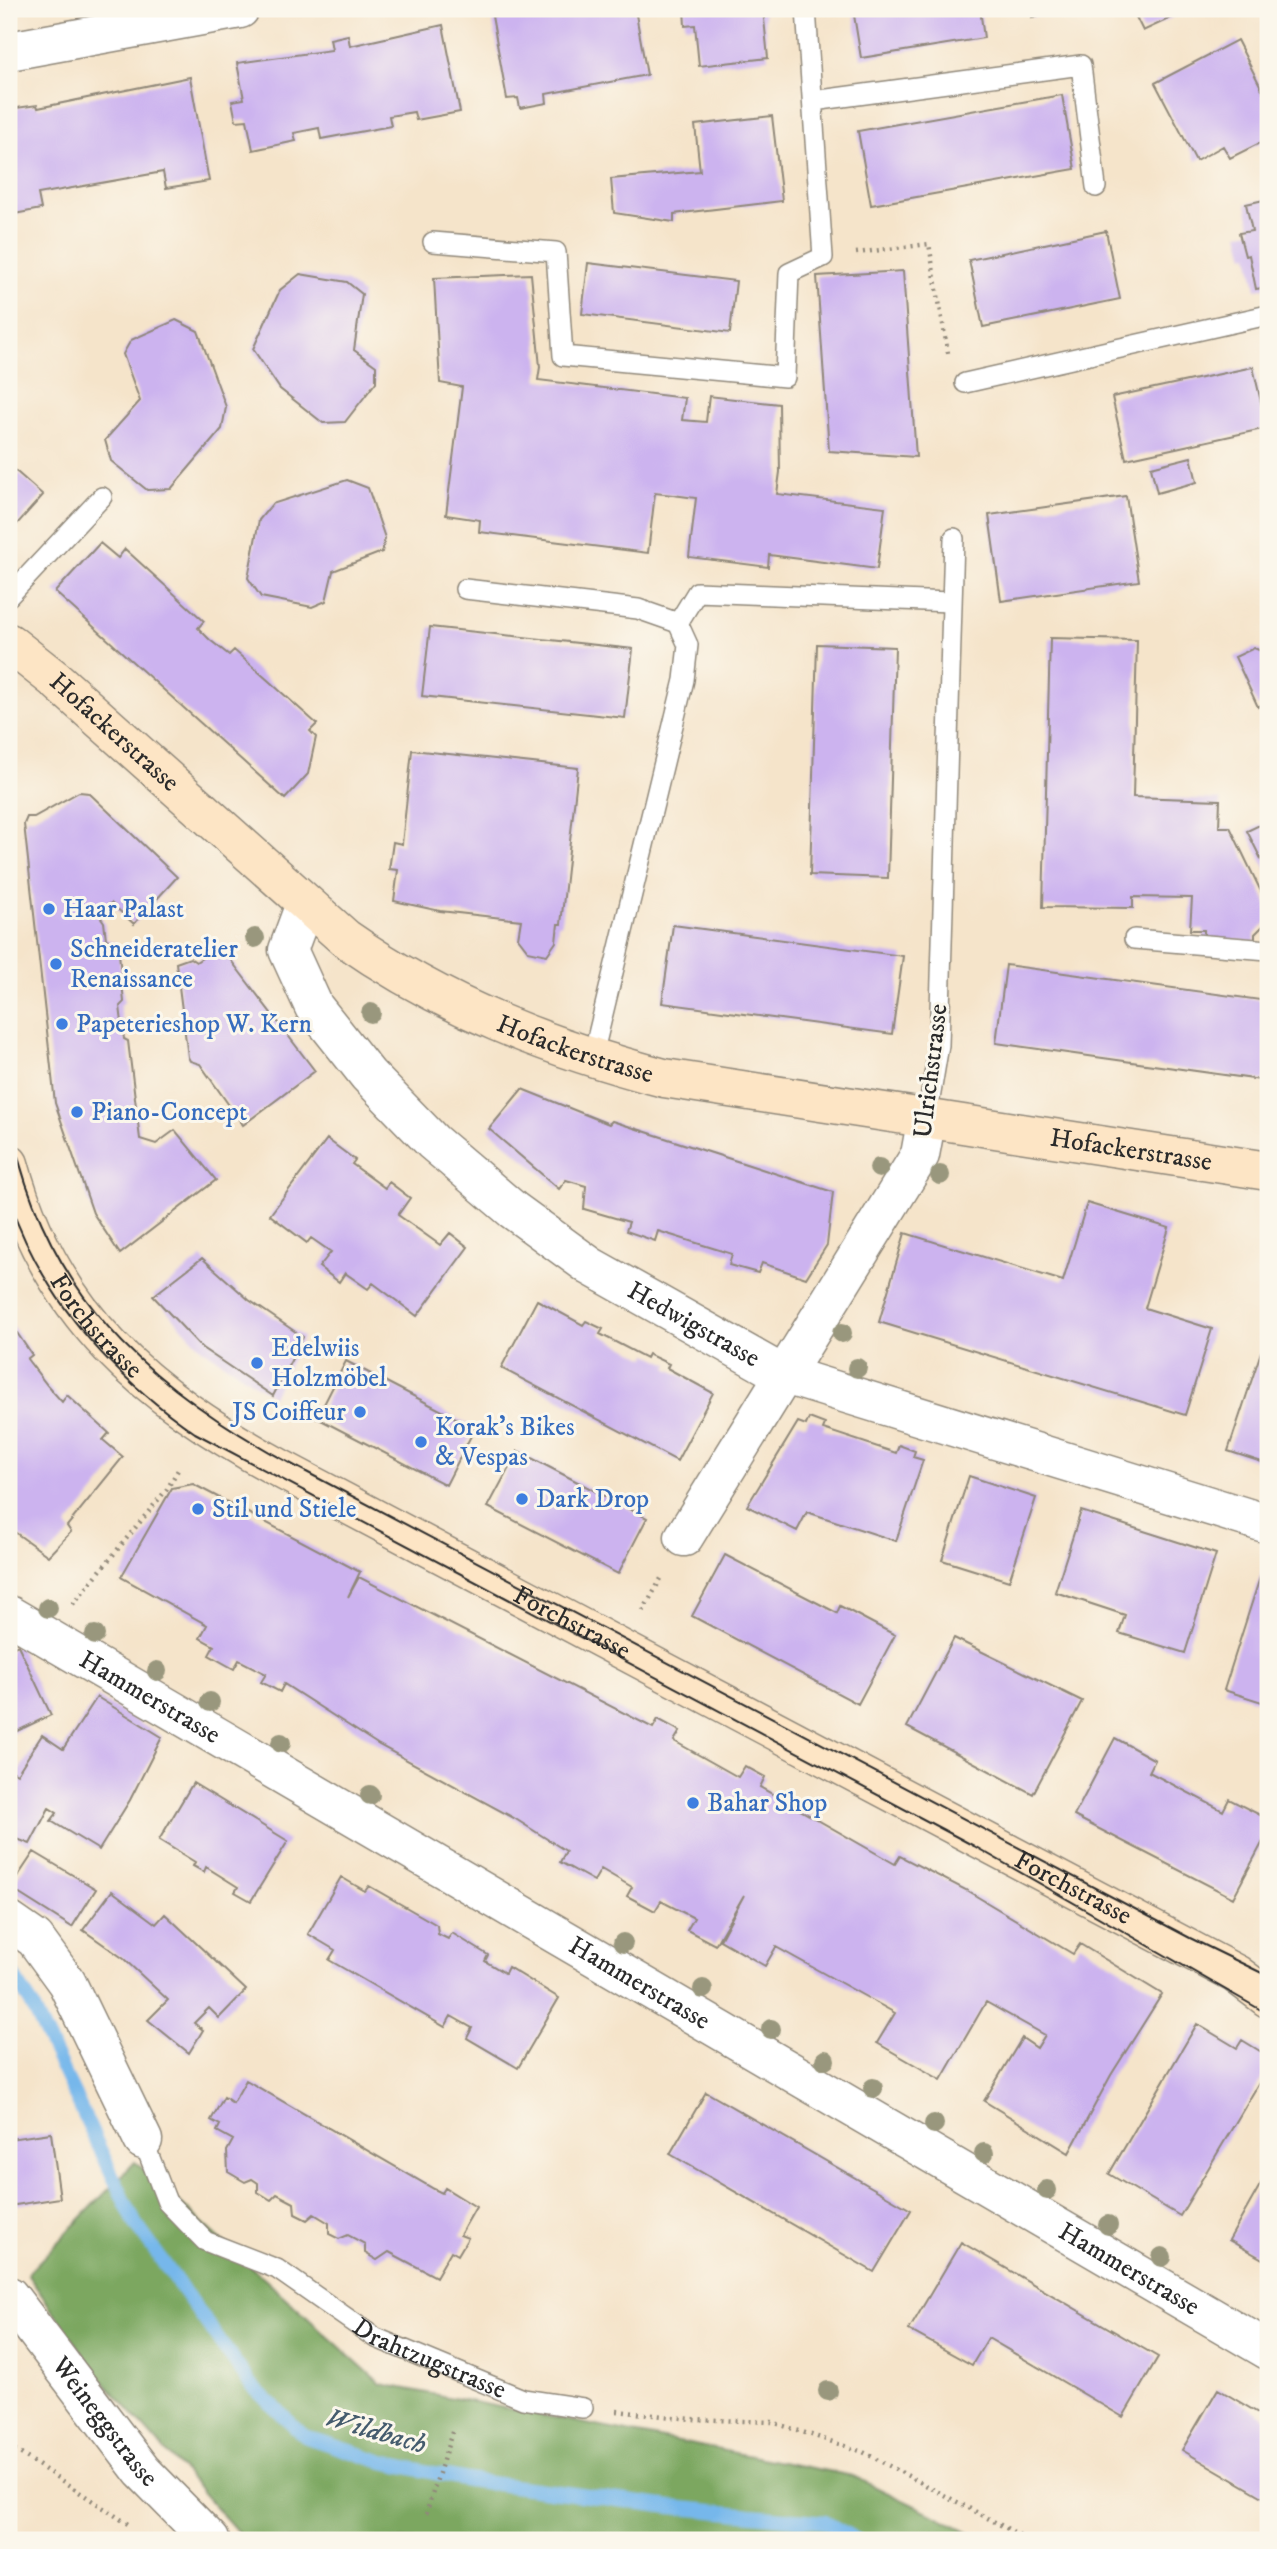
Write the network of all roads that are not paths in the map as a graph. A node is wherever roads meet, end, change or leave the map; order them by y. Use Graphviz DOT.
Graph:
graph roads {
  1 [pos="240,9"];
  2 [pos="806,9"];
  3 [pos="134,18"];
  4 [pos="9,51"];
  5 [pos="813,101"];
  6 [pos="1096,187"];
  7 [pos="433,242"];
  8 [pos="1268,315"];
  9 [pos="965,383"];
  10 [pos="103,497"];
  11 [pos="954,538"];
  12 [pos="465,589"];
  13 [pos="9,596"];
  14 [pos="950,602"];
  15 [pos="678,623"];
  16 [pos="9,643"];
  17 [pos="305,904"];
  18 [pos="1134,939"];
  19 [pos="1268,950"];
  20 [pos="592,1059"];
  21 [pos="928,1117"];
  22 [pos="9,1164"];
  23 [pos="1268,1171"];
  24 [pos="782,1374"];
  25 [pos="1268,1524"];
  26 [pos="684,1537"];
  27 [pos="9,1615"];
  28 [pos="9,1921"];
  29 [pos="1258,1978"];
  30 [pos="1268,1998"];
  31 [pos="143,2140"];
  32 [pos="9,2296"];
  33 [pos="1268,2350"];
  34 [pos="583,2408"];
  35 [pos="210,2540"];
  1 -- 3 [label="street"];
  2 -- 5 [label="lane"];
  3 -- 4 [label="street"];
  5 -- 6 [label="lane"];
  5 -- 7 [label="lane"];
  8 -- 9 [label="lane"];
  10 -- 13 [label="lane"];
  11 -- 14 [label="lane, Ulrichstrasse"];
  12 -- 15 [label="lane"];
  14 -- 15 [label="lane"];
  14 -- 21 [label="lane, Ulrichstrasse"];
  15 -- 20 [label="lane"];
  16 -- 17 [label="main road, Hofackerstrasse"];
  17 -- 20 [label="main road, Hofackerstrasse"];
  17 -- 24 [label="street, Hedwigstrasse"];
  18 -- 19 [label="lane"];
  20 -- 21 [label="main road, Hofackerstrasse"];
  21 -- 23 [label="main road, Hofackerstrasse"];
  21 -- 24 [label="street, Ulrichstrasse"];
  22 -- 29 [label="main road, Forchstrasse"];
  24 -- 25 [label="street, Hedwigstrasse"];
  24 -- 26 [label="street, Ulrichstrasse"];
  27 -- 33 [label="street, Hammerstrasse"];
  28 -- 31 [label="street, Drahtzugstrasse"];
  29 -- 30 [label="main road, Forchstrasse"];
  31 -- 34 [label="lane, Drahtzugstrasse"];
  32 -- 35 [label="street, Weineggstrasse"];
}
